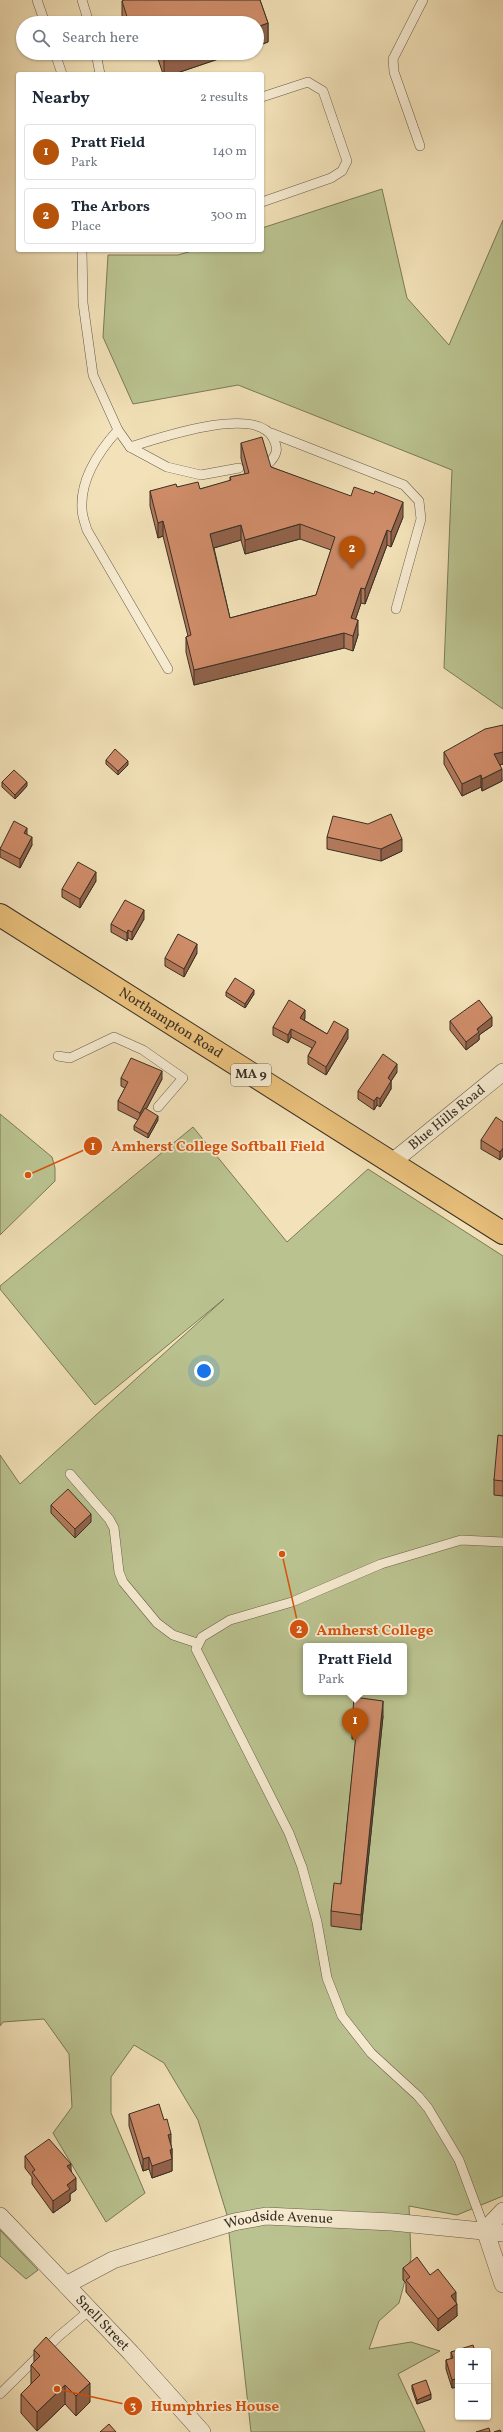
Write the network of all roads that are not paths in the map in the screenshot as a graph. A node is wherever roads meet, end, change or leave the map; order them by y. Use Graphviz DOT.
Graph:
graph roads {
  1 [pos="37,0"];
  2 [pos="82,0"];
  3 [pos="423,0"];
  4 [pos="42,16"];
  5 [pos="87,16"];
  6 [pos="57,60"];
  7 [pos="97,60"];
  8 [pos="61,72"];
  9 [pos="100,72"];
  10 [pos="264,96"];
  11 [pos="420,146"];
  12 [pos="264,201"];
  13 [pos="82,252"];
  14 [pos="118,430"];
  15 [pos="271,433"];
  16 [pos="130,447"];
  17 [pos="270,462"];
  18 [pos="239,468"];
  19 [pos="396,609"];
  20 [pos="168,669"];
  21 [pos="0,916"];
  22 [pos="58,1056"];
  23 [pos="503,1072"];
  24 [pos="158,1107"];
  25 [pos="391,1163"];
  26 [pos="503,1233"];
  27 [pos="70,1474"];
  28 [pos="503,1542"];
  29 [pos="197,1643"];
  30 [pos="503,2211"];
  31 [pos="0,2216"];
  32 [pos="485,2230"];
  33 [pos="503,2233"];
  34 [pos="503,2284"];
  35 [pos="66,2285"];
  36 [pos="90,2310"];
  37 [pos="0,2394"];
  38 [pos="202,2432"];
  1 -- 4 [label="lane"];
  2 -- 5 [label="lane"];
  3 -- 11 [label="lane"];
  6 -- 8 [label="lane"];
  7 -- 9 [label="lane"];
  10 -- 12 [label="lane"];
  13 -- 14 [label="lane"];
  14 -- 16 [label="lane"];
  14 -- 20 [label="lane"];
  15 -- 16 [label="lane"];
  15 -- 17 [label="lane"];
  15 -- 19 [label="lane"];
  16 -- 18 [label="lane"];
  21 -- 25 [label="highway, Northampton Road / MA 9"];
  22 -- 24 [label="lane"];
  23 -- 25 [label="street, Blue Hills Road"];
  25 -- 26 [label="highway, Northampton Road / MA 9"];
  27 -- 29 [label="lane"];
  28 -- 29 [label="lane"];
  29 -- 32 [label="lane"];
  30 -- 32 [label="street"];
  31 -- 35 [label="street, Snell Street"];
  32 -- 33 [label="street, Woodside Avenue"];
  32 -- 34 [label="street"];
  32 -- 35 [label="street, Woodside Avenue"];
  35 -- 36 [label="street, Snell Street"];
  36 -- 37 [label="lane"];
  36 -- 38 [label="street, Snell Street"];
}
